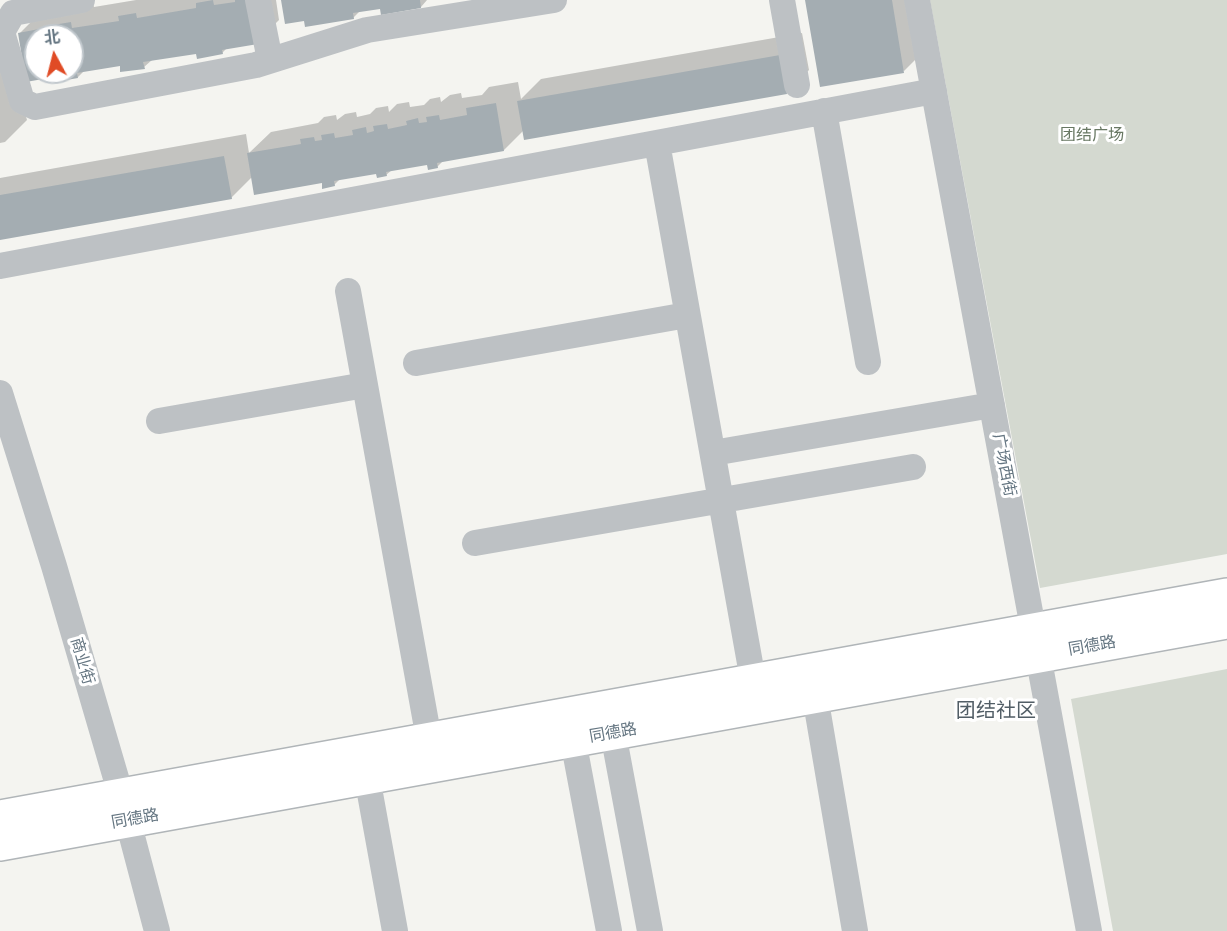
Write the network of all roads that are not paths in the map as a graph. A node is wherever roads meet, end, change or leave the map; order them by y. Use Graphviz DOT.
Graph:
graph roads {
  1 [pos="82,0"];
  2 [pos="258,0"];
  3 [pos="554,0"];
  4 [pos="782,0"];
  5 [pos="916,0"];
  6 [pos="270,60"];
  7 [pos="797,84"];
  8 [pos="934,91"];
  9 [pos="824,111"];
  10 [pos="657,143"];
  11 [pos="0,266"];
  12 [pos="348,291"];
  13 [pos="687,315"];
  14 [pos="868,362"];
  15 [pos="416,363"];
  16 [pos="365,385"];
  17 [pos="0,393"];
  18 [pos="992,405"];
  19 [pos="159,421"];
  20 [pos="712,453"];
  21 [pos="913,467"];
  22 [pos="721,500"];
  23 [pos="475,543"];
  24 [pos="1227,595"];
  25 [pos="1227,622"];
  26 [pos="1037,643"];
  27 [pos="753,680"];
  28 [pos="815,696"];
  29 [pos="613,733"];
  30 [pos="429,739"];
  31 [pos="573,740"];
  32 [pos="367,777"];
  33 [pos="125,808"];
  34 [pos="0,817"];
  35 [pos="0,844"];
  36 [pos="157,931"];
  37 [pos="395,931"];
  38 [pos="609,931"];
  39 [pos="650,931"];
  40 [pos="855,931"];
  41 [pos="1089,931"];
  1 -- 6 [label="street"];
  2 -- 6 [label="street"];
  3 -- 6 [label="street"];
  4 -- 7 [label="street"];
  5 -- 8 [label="street, 广场西街"];
  8 -- 9 [label="street"];
  8 -- 18 [label="street, 广场西街"];
  9 -- 10 [label="street"];
  9 -- 14 [label="street"];
  10 -- 11 [label="street"];
  10 -- 13 [label="street"];
  12 -- 16 [label="street"];
  13 -- 15 [label="street"];
  13 -- 20 [label="street"];
  16 -- 19 [label="street"];
  16 -- 30 [label="street"];
  17 -- 33 [label="street, 商业街"];
  18 -- 20 [label="street"];
  18 -- 26 [label="street, 广场西街"];
  20 -- 22 [label="street"];
  21 -- 22 [label="street"];
  22 -- 23 [label="street"];
  22 -- 27 [label="street"];
  24 -- 26 [label="main road, 同德路"];
  25 -- 26 [label="main road, 同德路"];
  26 -- 27 [label="main road, 同德路"];
  26 -- 28 [label="main road, 同德路"];
  26 -- 41 [label="street, 广场西街"];
  27 -- 30 [label="main road, 同德路"];
  28 -- 29 [label="main road, 同德路"];
  28 -- 40 [label="street"];
  29 -- 31 [label="main road, 同德路"];
  29 -- 39 [label="street"];
  30 -- 33 [label="main road, 同德路"];
  31 -- 32 [label="main road, 同德路"];
  31 -- 38 [label="street"];
  32 -- 33 [label="main road, 同德路"];
  32 -- 37 [label="street"];
  33 -- 34 [label="main road, 同德路"];
  33 -- 35 [label="main road, 同德路"];
  33 -- 36 [label="street, 商业街"];
}
